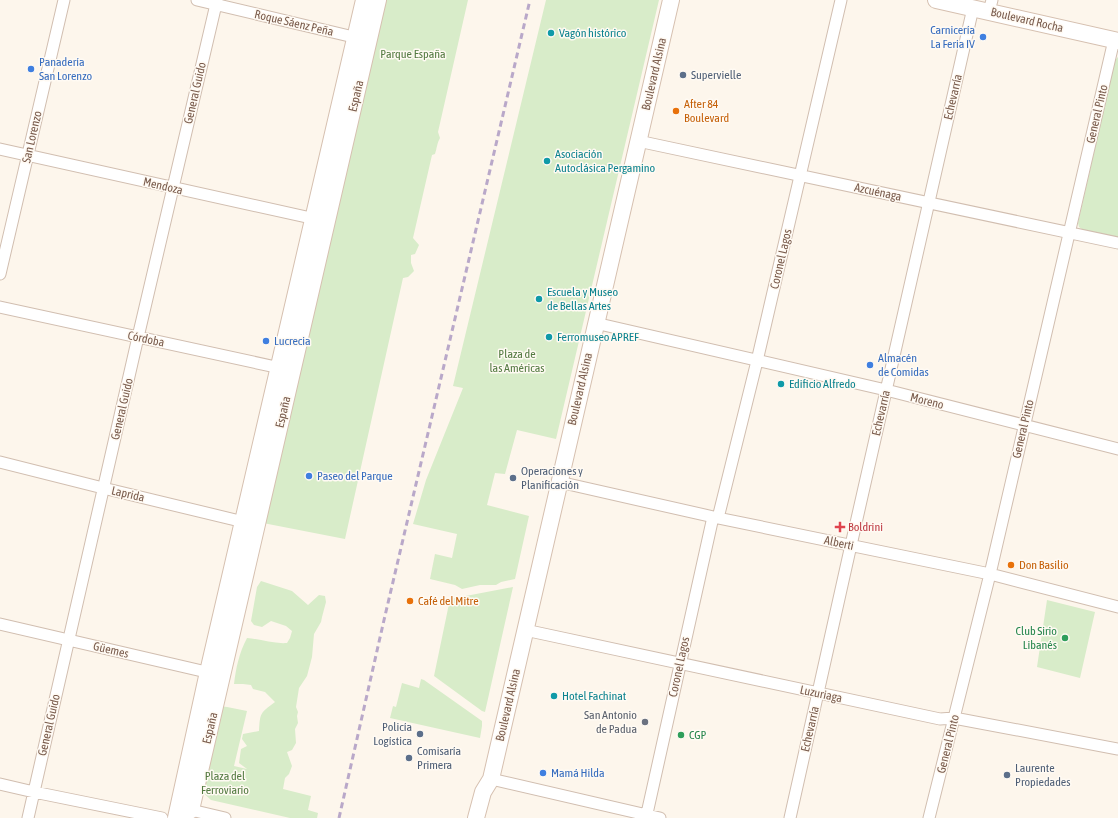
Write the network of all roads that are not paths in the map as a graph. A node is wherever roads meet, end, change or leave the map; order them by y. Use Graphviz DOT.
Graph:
graph roads {
  1 [pos="64,0"];
  2 [pos="197,0"];
  3 [pos="364,0"];
  4 [pos="378,0"];
  5 [pos="671,0"];
  6 [pos="841,0"];
  7 [pos="936,0"];
  8 [pos="216,2"];
  9 [pos="990,6"];
  10 [pos="973,8"];
  11 [pos="362,39"];
  12 [pos="1116,40"];
  13 [pos="638,141"];
  14 [pos="0,149"];
  15 [pos="28,155"];
  16 [pos="800,175"];
  17 [pos="173,188"];
  18 [pos="929,202"];
  19 [pos="320,220"];
  20 [pos="1069,233"];
  21 [pos="1118,243"];
  22 [pos="0,274"];
  23 [pos="0,307"];
  24 [pos="595,323"];
  25 [pos="138,337"];
  26 [pos="757,361"];
  27 [pos="286,370"];
  28 [pos="886,390"];
  29 [pos="1024,426"];
  30 [pos="1118,449"];
  31 [pos="0,462"];
  32 [pos="559,482"];
  33 [pos="103,488"];
  34 [pos="716,517"];
  35 [pos="250,523"];
  36 [pos="851,546"];
  37 [pos="990,574"];
  38 [pos="1118,607"];
  39 [pos="0,624"];
  40 [pos="525,630"];
  41 [pos="68,640"];
  42 [pos="680,664"];
  43 [pos="215,674"];
  44 [pos="818,693"];
  45 [pos="954,718"];
  46 [pos="1118,749"];
  47 [pos="491,779"];
  48 [pos="0,784"];
  49 [pos="34,792"];
  50 [pos="185,814"];
  51 [pos="647,816"];
  52 [pos="28,818"];
  53 [pos="162,818"];
  54 [pos="176,818"];
  55 [pos="225,818"];
  56 [pos="476,818"];
  57 [pos="487,818"];
  58 [pos="660,818"];
  59 [pos="790,818"];
  60 [pos="929,818"];
  1 -- 15 [label="street, San Lorenzo"];
  2 -- 8 [label="street, Roque Sáenz Peña"];
  3 -- 11 [label="main road, España"];
  4 -- 11 [label="main road, España"];
  5 -- 13 [label="main road, Boulevard Alsina"];
  6 -- 16 [label="street, Coronel Lagos"];
  7 -- 10 [label="main road, Boulevard Rocha"];
  8 -- 11 [label="street, Roque Sáenz Peña"];
  8 -- 17 [label="street, General Guido"];
  9 -- 10 [label="main road, Boulevard Rocha"];
  9 -- 12 [label="main road, Boulevard Rocha"];
  10 -- 18 [label="street, Echevarría"];
  11 -- 19 [label="main road, España"];
  12 -- 20 [label="street, General Pinto"];
  13 -- 16 [label="street, Azcuénaga"];
  13 -- 24 [label="main road, Boulevard Alsina"];
  14 -- 15 [label="street, Mendoza"];
  15 -- 17 [label="street, Mendoza"];
  15 -- 22 [label="street, San Lorenzo"];
  16 -- 18 [label="street, Azcuénaga"];
  16 -- 26 [label="street, Coronel Lagos"];
  17 -- 19 [label="street, Mendoza"];
  17 -- 25 [label="street, General Guido"];
  18 -- 20 [label="street, Azcuénaga"];
  18 -- 28 [label="street, Echevarría"];
  19 -- 27 [label="main road, España"];
  20 -- 21 [label="street, Azcuénaga"];
  20 -- 29 [label="street, General Pinto"];
  23 -- 25 [label="street, Córdoba"];
  24 -- 26 [label="street, Moreno"];
  24 -- 32 [label="main road, Boulevard Alsina"];
  25 -- 27 [label="street, Córdoba"];
  25 -- 33 [label="street, General Guido"];
  26 -- 28 [label="street, Moreno"];
  26 -- 34 [label="street, Coronel Lagos"];
  27 -- 35 [label="main road, España"];
  28 -- 29 [label="street, Moreno"];
  28 -- 36 [label="street, Echevarría"];
  29 -- 30 [label="street, Moreno"];
  29 -- 37 [label="street, General Pinto"];
  31 -- 33 [label="street, Laprida"];
  32 -- 34 [label="street, Alberti"];
  32 -- 40 [label="main road, Boulevard Alsina"];
  33 -- 35 [label="street, Laprida"];
  33 -- 41 [label="street, General Guido"];
  34 -- 36 [label="street, Alberti"];
  34 -- 42 [label="street, Coronel Lagos"];
  35 -- 43 [label="main road, España"];
  36 -- 37 [label="street, Alberti"];
  36 -- 44 [label="street, Echevarría"];
  37 -- 38 [label="street, Alberti"];
  37 -- 45 [label="street, General Pinto"];
  39 -- 41 [label="street, Güemes"];
  40 -- 42 [label="street, Luzuriaga"];
  40 -- 47 [label="main road, Boulevard Alsina"];
  41 -- 43 [label="street, Güemes"];
  41 -- 49 [label="street, General Guido"];
  42 -- 44 [label="street, Luzuriaga"];
  42 -- 51 [label="street, Coronel Lagos"];
  43 -- 50 [label="main road, España"];
  43 -- 54 [label="main road, España"];
  44 -- 45 [label="street, Luzuriaga"];
  44 -- 59 [label="street, Echevarría"];
  45 -- 46 [label="street, Luzuriaga"];
  45 -- 60 [label="street, General Pinto"];
  47 -- 51 [label="street"];
  47 -- 56 [label="main road, Boulevard Alsina"];
  47 -- 57 [label="main road, Boulevard Alsina"];
  48 -- 49 [label="street"];
  49 -- 52 [label="street, General Guido"];
  49 -- 53 [label="street"];
  50 -- 55 [label="street"];
  51 -- 58 [label="street"];
}
